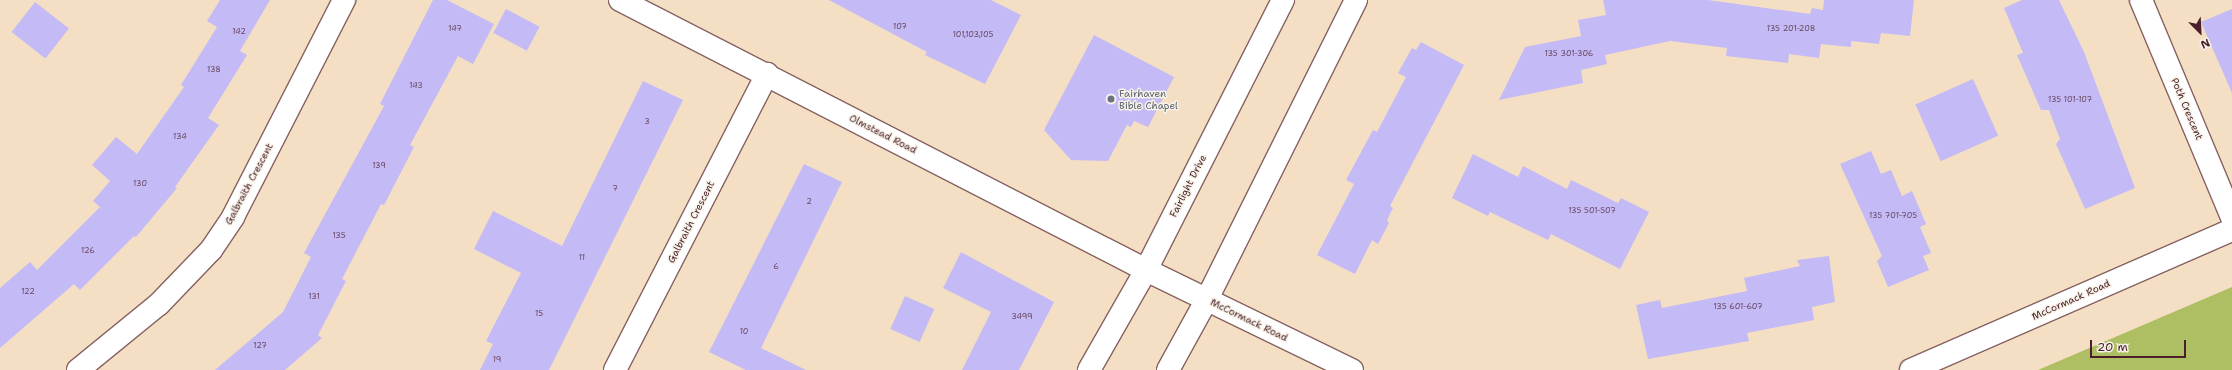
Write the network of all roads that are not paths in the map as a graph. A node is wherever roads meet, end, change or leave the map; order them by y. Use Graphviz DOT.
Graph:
graph roads {
  1 [pos="344,0"];
  2 [pos="620,0"];
  3 [pos="1283,0"];
  4 [pos="1356,0"];
  5 [pos="2141,0"];
  6 [pos="767,74"];
  7 [pos="2232,218"];
  8 [pos="2232,230"];
  9 [pos="1146,270"];
  10 [pos="1207,299"];
  11 [pos="78,370"];
  12 [pos="615,370"];
  13 [pos="1090,370"];
  14 [pos="1168,370"];
  15 [pos="1352,370"];
  16 [pos="1911,370"];
  1 -- 11 [label="street, Galbraith Crescent"];
  2 -- 6 [label="street, Olmstead Road"];
  3 -- 9 [label="street, Fairlight Drive"];
  4 -- 10 [label="street"];
  5 -- 7 [label="street, Poth Crescent"];
  6 -- 9 [label="street, Olmstead Road"];
  6 -- 12 [label="street, Galbraith Crescent"];
  8 -- 16 [label="street, McCormack Road"];
  9 -- 10 [label="street, McCormack Road"];
  9 -- 13 [label="street, Fairlight Drive"];
  10 -- 14 [label="street"];
  10 -- 15 [label="street, McCormack Road"];
}
